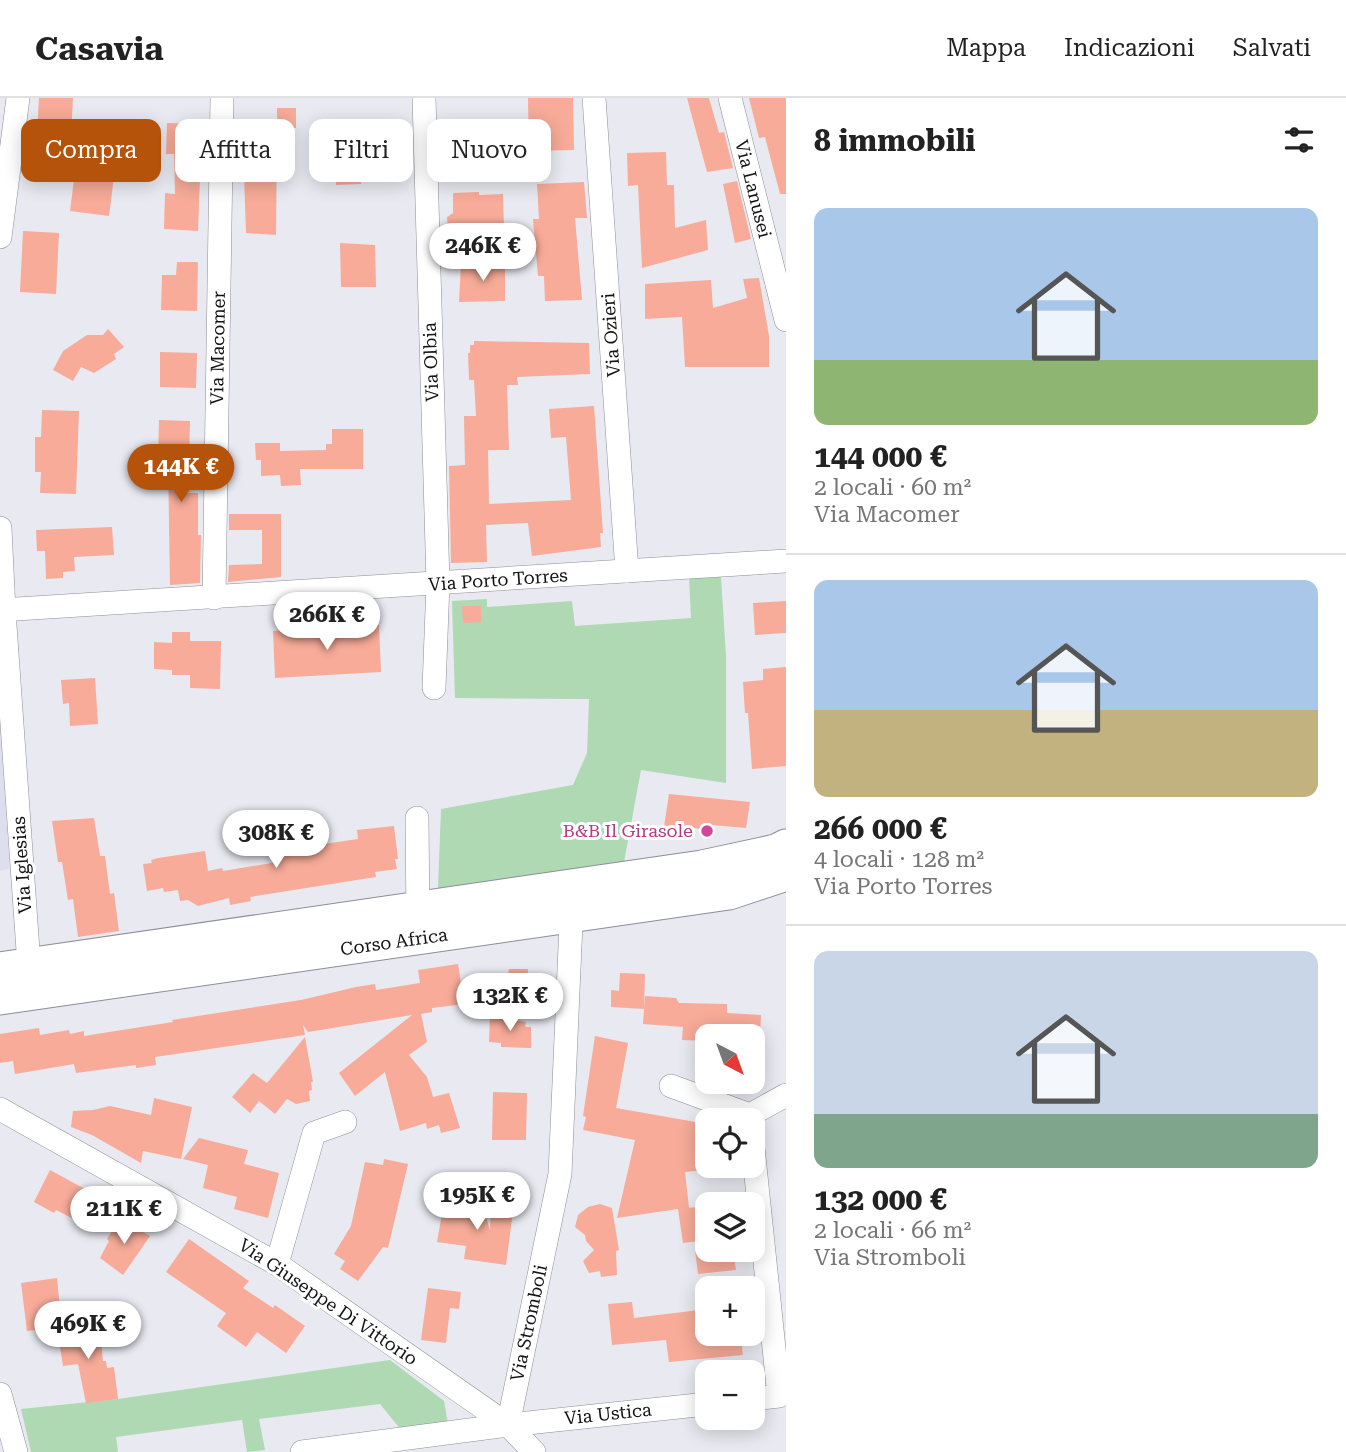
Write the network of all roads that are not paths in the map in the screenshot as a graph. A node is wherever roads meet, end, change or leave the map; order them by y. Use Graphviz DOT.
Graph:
graph roads {
  1 [pos="18,98"];
  2 [pos="222,98"];
  3 [pos="424,98"];
  4 [pos="594,98"];
  5 [pos="730,98"];
  6 [pos="2,205"];
  7 [pos="0,237"];
  8 [pos="786,320"];
  9 [pos="0,528"];
  10 [pos="786,561"];
  11 [pos="627,571"];
  12 [pos="438,583"];
  13 [pos="214,598"];
  14 [pos="2,611"];
  15 [pos="434,688"];
  16 [pos="417,818"];
  17 [pos="786,846"];
  18 [pos="786,874"];
  19 [pos="572,902"];
  20 [pos="419,924"];
  21 [pos="15,981"];
  22 [pos="671,1086"];
  23 [pos="786,1095"];
  24 [pos="727,1108"];
  25 [pos="765,1108"];
  26 [pos="0,1109"];
  27 [pos="345,1122"];
  28 [pos="756,1178"];
  29 [pos="277,1264"];
  30 [pos="0,1394"];
  31 [pos="765,1398"];
  32 [pos="695,1405"];
  33 [pos="508,1425"];
  34 [pos="16,1452"];
  35 [pos="302,1452"];
  36 [pos="534,1452"];
  1 -- 6 [label="street"];
  2 -- 13 [label="street, Via Macomer"];
  3 -- 12 [label="street, Via Olbia"];
  4 -- 11 [label="street, Via Ozieri"];
  5 -- 8 [label="street, Via Lanusei"];
  6 -- 7 [label="street"];
  9 -- 14 [label="street, Via Iglesias"];
  10 -- 11 [label="street, Via Porto Torres"];
  11 -- 12 [label="street, Via Porto Torres"];
  12 -- 13 [label="street, Via Porto Torres"];
  12 -- 15 [label="street, Via Olbia"];
  13 -- 14 [label="street, Via Porto Torres"];
  14 -- 21 [label="street, Via Iglesias"];
  16 -- 20 [label="street"];
  17 -- 19 [label="street, Corso Africa"];
  18 -- 19 [label="street, Corso Africa"];
  19 -- 20 [label="street, Corso Africa"];
  19 -- 33 [label="street, Via Stromboli"];
  20 -- 21 [label="street, Corso Africa"];
  22 -- 24 [label="street"];
  23 -- 25 [label="street"];
  26 -- 29 [label="street, Via Giuseppe Di Vittorio"];
  27 -- 29 [label="street"];
  28 -- 31 [label="street"];
  29 -- 33 [label="street, Via Giuseppe Di Vittorio"];
  30 -- 34 [label="street"];
  32 -- 33 [label="street, Via Ustica"];
  33 -- 35 [label="street, Via Ustica"];
  33 -- 36 [label="street, Via Giuseppe Di Vittorio"];
}
